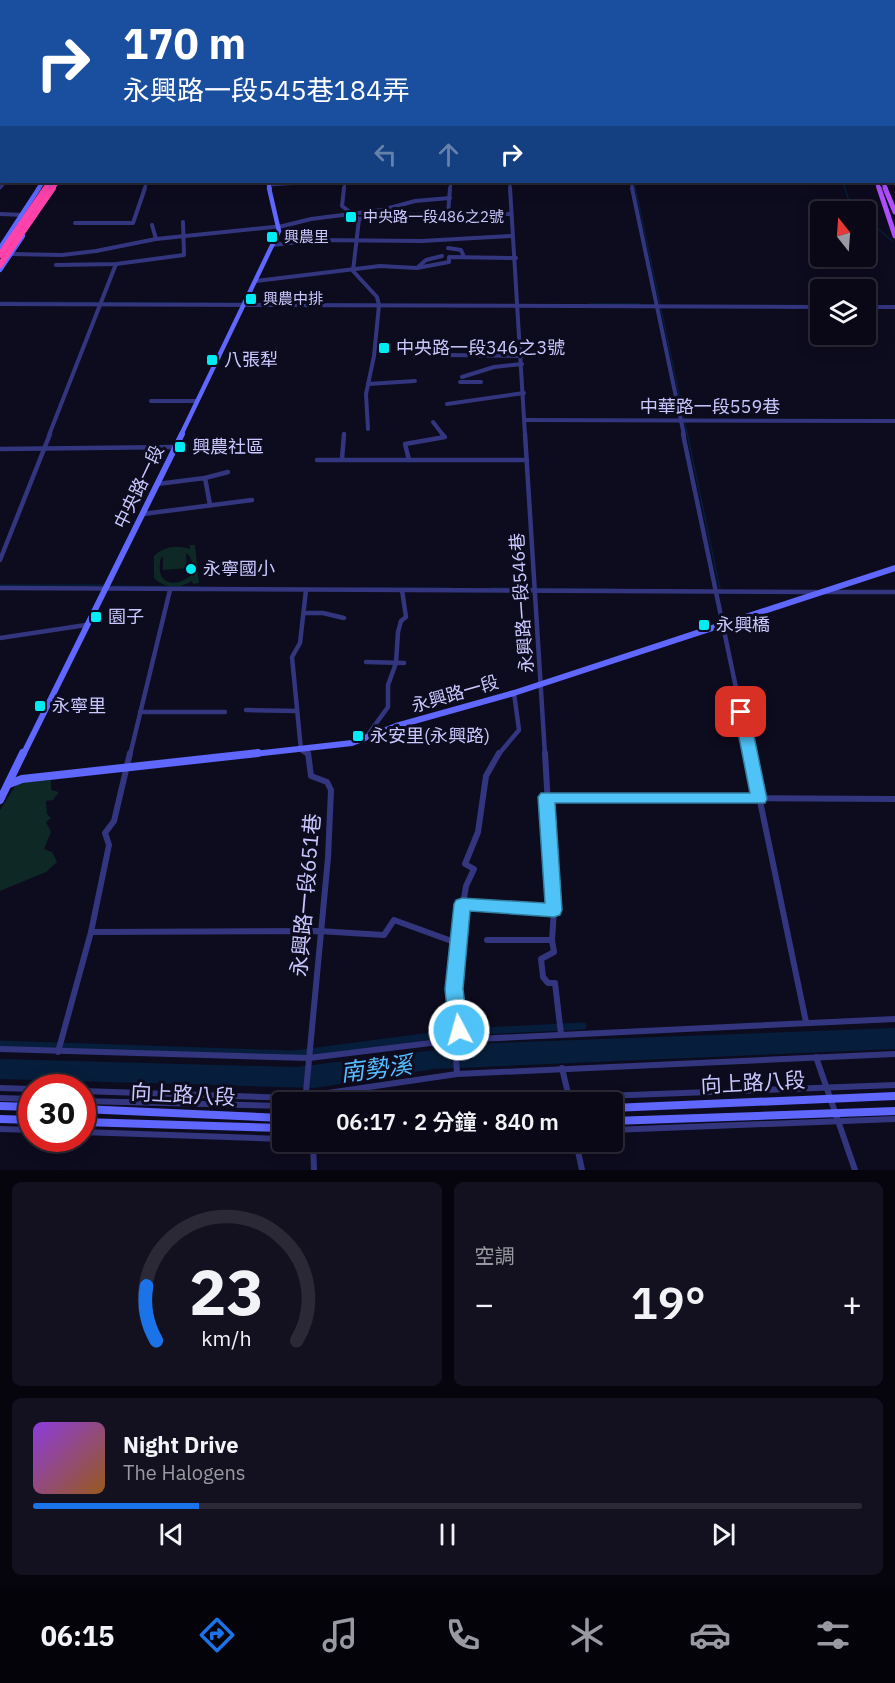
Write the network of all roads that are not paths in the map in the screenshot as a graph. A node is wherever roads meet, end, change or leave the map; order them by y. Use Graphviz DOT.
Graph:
graph roads {
  1 [pos="42,183"];
  2 [pos="54,183"];
  3 [pos="54,183"];
  4 [pos="54,183"];
  5 [pos="147,183"];
  6 [pos="268,183"];
  7 [pos="345,183"];
  8 [pos="451,183"];
  9 [pos="510,183"];
  10 [pos="632,183"];
  11 [pos="877,183"];
  12 [pos="883,183"];
  13 [pos="450,198"];
  14 [pos="886,207"];
  15 [pos="894,208"];
  16 [pos="0,214"];
  17 [pos="511,214"];
  18 [pos="21,215"];
  19 [pos="448,215"];
  20 [pos="31,217"];
  21 [pos="357,217"];
  22 [pos="183,222"];
  23 [pos="75,223"];
  24 [pos="152,225"];
  25 [pos="277,226"];
  26 [pos="11,233"];
  27 [pos="25,234"];
  28 [pos="512,236"];
  29 [pos="895,236"];
  30 [pos="185,237"];
  31 [pos="156,239"];
  32 [pos="357,241"];
  33 [pos="273,245"];
  34 [pos="448,248"];
  35 [pos="0,251"];
  36 [pos="12,253"];
  37 [pos="442,256"];
  38 [pos="464,257"];
  39 [pos="516,258"];
  40 [pos="116,264"];
  41 [pos="0,265"];
  42 [pos="56,265"];
  43 [pos="417,268"];
  44 [pos="0,270"];
  45 [pos="353,271"];
  46 [pos="256,281"];
  47 [pos="0,303"];
  48 [pos="101,304"];
  49 [pos="244,304"];
  50 [pos="379,305"];
  51 [pos="519,306"];
  52 [pos="658,306"];
  53 [pos="810,307"];
  54 [pos="876,307"];
  55 [pos="895,307"];
  56 [pos="444,355"];
  57 [pos="522,356"];
  58 [pos="522,364"];
  59 [pos="415,381"];
  60 [pos="481,382"];
  61 [pos="368,384"];
  62 [pos="524,393"];
  63 [pos="151,401"];
  64 [pos="197,401"];
  65 [pos="447,404"];
  66 [pos="525,420"];
  67 [pos="682,420"];
  68 [pos="895,421"];
  69 [pos="433,422"];
  70 [pos="368,429"];
  71 [pos="344,433"];
  72 [pos="175,447"];
  73 [pos="0,449"];
  74 [pos="43,449"];
  75 [pos="342,459"];
  76 [pos="317,460"];
  77 [pos="410,460"];
  78 [pos="527,460"];
  79 [pos="228,472"];
  80 [pos="205,478"];
  81 [pos="157,484"];
  82 [pos="252,500"];
  83 [pos="210,505"];
  84 [pos="143,514"];
  85 [pos="0,560"];
  86 [pos="895,568"];
  87 [pos="0,588"];
  88 [pos="105,589"];
  89 [pos="170,590"];
  90 [pos="306,590"];
  91 [pos="402,590"];
  92 [pos="534,590"];
  93 [pos="717,591"];
  94 [pos="822,592"];
  95 [pos="895,592"];
  96 [pos="305,613"];
  97 [pos="344,618"];
  98 [pos="723,624"];
  99 [pos="86,625"];
  100 [pos="0,638"];
  101 [pos="366,662"];
  102 [pos="396,663"];
  103 [pos="404,663"];
  104 [pos="540,683"];
  105 [pos="514,693"];
  106 [pos="246,710"];
  107 [pos="297,711"];
  108 [pos="140,712"];
  109 [pos="225,712"];
  110 [pos="367,735"];
  111 [pos="302,750"];
  112 [pos="128,768"];
  113 [pos="4,784"];
  114 [pos="546,797"];
  115 [pos="759,799"];
  116 [pos="895,799"];
  117 [pos="0,800"];
  118 [pos="462,904"];
  119 [pos="554,910"];
  120 [pos="319,931"];
  121 [pos="91,932"];
  122 [pos="487,940"];
  123 [pos="552,940"];
  124 [pos="457,943"];
  125 [pos="895,1019"];
  126 [pos="806,1023"];
  127 [pos="561,1034"];
  128 [pos="455,1042"];
  129 [pos="0,1049"];
  130 [pos="58,1052"];
  131 [pos="895,1054"];
  132 [pos="309,1058"];
  133 [pos="816,1058"];
  134 [pos="562,1068"];
  135 [pos="457,1071"];
  136 [pos="895,1085"];
  137 [pos="826,1087"];
  138 [pos="0,1088"];
  139 [pos="18,1089"];
  140 [pos="96,1092"];
  141 [pos="306,1092"];
  142 [pos="347,1092"];
  143 [pos="567,1092"];
  144 [pos="895,1096"];
  145 [pos="623,1097"];
  146 [pos="0,1098"];
  147 [pos="830,1098"];
  148 [pos="18,1099"];
  149 [pos="272,1099"];
  150 [pos="96,1101"];
  151 [pos="0,1106"];
  152 [pos="272,1106"];
  153 [pos="18,1107"];
  154 [pos="623,1107"];
  155 [pos="96,1110"];
  156 [pos="895,1111"];
  157 [pos="837,1117"];
  158 [pos="272,1118"];
  159 [pos="0,1119"];
  160 [pos="895,1119"];
  161 [pos="18,1120"];
  162 [pos="623,1121"];
  163 [pos="96,1122"];
  164 [pos="272,1128"];
  165 [pos="0,1129"];
  166 [pos="623,1129"];
  167 [pos="18,1130"];
  168 [pos="96,1132"];
  169 [pos="272,1139"];
  170 [pos="313,1152"];
  171 [pos="578,1152"];
  172 [pos="314,1170"];
  173 [pos="582,1170"];
  174 [pos="855,1170"];
  1 -- 18 [label="street"];
  2 -- 20 [label="street"];
  3 -- 35 [label="highway, bridge"];
  4 -- 41 [label="highway, bridge"];
  5 -- 23 [label="street"];
  6 -- 25 [label="street, 中央路一段"];
  7 -- 21 [label="street"];
  8 -- 13 [label="street"];
  9 -- 17 [label="street, 永興路一段546巷"];
  10 -- 52 [label="street"];
  11 -- 14 [label="main road"];
  12 -- 15 [label="main road"];
  13 -- 19 [label="street"];
  13 -- 21 [label="street"];
  14 -- 15 [label="street"];
  14 -- 29 [label="main road"];
  16 -- 18 [label="street"];
  17 -- 19 [label="street"];
  17 -- 28 [label="street, 永興路一段546巷"];
  18 -- 20 [label="street"];
  18 -- 26 [label="street"];
  19 -- 21 [label="street"];
  20 -- 26 [label="street"];
  20 -- 27 [label="street"];
  20 -- 27 [label="street"];
  21 -- 25 [label="street"];
  21 -- 32 [label="street"];
  22 -- 30 [label="street"];
  24 -- 31 [label="street"];
  25 -- 30 [label="street"];
  25 -- 33 [label="street, 中央路一段"];
  26 -- 35 [label="street"];
  27 -- 36 [label="street"];
  28 -- 32 [label="street"];
  28 -- 39 [label="street, 永興路一段546巷"];
  30 -- 31 [label="street"];
  30 -- 40 [label="street"];
  31 -- 36 [label="street"];
  32 -- 33 [label="street"];
  32 -- 45 [label="street"];
  33 -- 46 [label="street, 中央路一段"];
  34 -- 38 [label="street"];
  35 -- 36 [label="street"];
  36 -- 44 [label="street"];
  37 -- 43 [label="street"];
  38 -- 39 [label="street"];
  38 -- 43 [label="street"];
  39 -- 51 [label="street, 永興路一段546巷"];
  40 -- 42 [label="street"];
  40 -- 48 [label="street"];
  43 -- 45 [label="street"];
  45 -- 46 [label="street"];
  45 -- 50 [label="street"];
  46 -- 49 [label="street, 中央路一段"];
  47 -- 48 [label="street"];
  48 -- 49 [label="street"];
  48 -- 74 [label="street"];
  49 -- 50 [label="street"];
  49 -- 64 [label="street, 中央路一段"];
  50 -- 51 [label="street"];
  50 -- 61 [label="street"];
  51 -- 52 [label="street"];
  51 -- 57 [label="street, 永興路一段546巷"];
  52 -- 53 [label="street"];
  52 -- 67 [label="street"];
  54 -- 55 [label="street"];
  56 -- 57 [label="street"];
  57 -- 58 [label="street, 永興路一段546巷"];
  58 -- 60 [label="street"];
  58 -- 62 [label="street, 永興路一段546巷"];
  59 -- 61 [label="street"];
  61 -- 70 [label="street"];
  62 -- 65 [label="street"];
  62 -- 66 [label="street, 永興路一段546巷"];
  63 -- 64 [label="street"];
  64 -- 72 [label="street, 中央路一段"];
  66 -- 67 [label="street, 中華路一段559巷"];
  66 -- 78 [label="street, 永興路一段546巷"];
  67 -- 68 [label="street, 中華路一段559巷"];
  67 -- 93 [label="street"];
  69 -- 77 [label="street"];
  71 -- 75 [label="street"];
  72 -- 74 [label="street"];
  72 -- 81 [label="street, 中央路一段"];
  73 -- 74 [label="street"];
  74 -- 85 [label="street"];
  75 -- 76 [label="street"];
  75 -- 77 [label="street"];
  77 -- 78 [label="street"];
  78 -- 92 [label="street, 永興路一段546巷"];
  79 -- 80 [label="street"];
  80 -- 81 [label="street"];
  80 -- 83 [label="street"];
  81 -- 84 [label="street, 中央路一段"];
  82 -- 83 [label="street"];
  83 -- 84 [label="street"];
  84 -- 88 [label="street, 中央路一段"];
  86 -- 94 [label="street, 永興路一段"];
  87 -- 88 [label="street"];
  88 -- 89 [label="street"];
  88 -- 99 [label="street, 中央路一段"];
  89 -- 90 [label="street"];
  89 -- 108 [label="street"];
  90 -- 91 [label="street"];
  90 -- 96 [label="street"];
  91 -- 92 [label="street"];
  91 -- 102 [label="street"];
  92 -- 93 [label="street"];
  92 -- 104 [label="street, 永興路一段546巷"];
  93 -- 94 [label="street"];
  93 -- 98 [label="street"];
  94 -- 95 [label="street"];
  94 -- 98 [label="street, 永興路一段"];
  96 -- 97 [label="street"];
  96 -- 107 [label="street"];
  98 -- 104 [label="street, 永興路一段"];
  98 -- 115 [label="street"];
  99 -- 100 [label="street"];
  99 -- 113 [label="street, 中央路一段"];
  101 -- 102 [label="street"];
  102 -- 103 [label="street"];
  102 -- 110 [label="street"];
  104 -- 105 [label="street, 永興路一段"];
  104 -- 114 [label="street, 永興路一段546巷"];
  105 -- 110 [label="street, 永興路一段"];
  105 -- 118 [label="street"];
  106 -- 107 [label="street"];
  107 -- 111 [label="street"];
  108 -- 109 [label="street"];
  108 -- 112 [label="street"];
  110 -- 111 [label="street, 永興路一段"];
  111 -- 112 [label="street, 永興路一段"];
  111 -- 120 [label="street, 永興路一段651巷"];
  112 -- 113 [label="street, 永興路一段"];
  112 -- 121 [label="street"];
  113 -- 117 [label="street, 中央路一段"];
  114 -- 115 [label="street"];
  114 -- 119 [label="street, 永興路一段546巷"];
  115 -- 116 [label="street"];
  115 -- 126 [label="street"];
  118 -- 119 [label="street"];
  118 -- 124 [label="street"];
  119 -- 123 [label="street, 永興路一段546巷"];
  120 -- 121 [label="street"];
  120 -- 124 [label="street"];
  120 -- 132 [label="street, 永興路一段651巷"];
  121 -- 130 [label="street"];
  122 -- 123 [label="street"];
  123 -- 127 [label="street"];
  124 -- 128 [label="street"];
  125 -- 126 [label="street"];
  126 -- 127 [label="street"];
  127 -- 128 [label="street"];
  128 -- 132 [label="street"];
  128 -- 135 [label="street"];
  129 -- 130 [label="street"];
  130 -- 132 [label="street"];
  131 -- 133 [label="street"];
  132 -- 141 [label="street, 永興路一段651巷"];
  133 -- 134 [label="street"];
  133 -- 137 [label="street"];
  134 -- 135 [label="street"];
  134 -- 143 [label="street"];
  135 -- 142 [label="street"];
  136 -- 137 [label="street"];
  137 -- 145 [label="street"];
  137 -- 147 [label="street"];
  138 -- 139 [label="street"];
  140 -- 149 [label="street"];
  144 -- 147 [label="street, 向上路八段"];
  146 -- 148 [label="street"];
  147 -- 154 [label="street, 向上路八段"];
  147 -- 157 [label="street"];
  150 -- 152 [label="street"];
  151 -- 153 [label="street"];
  155 -- 158 [label="street, 向上路八段"];
  156 -- 157 [label="street, 向上路八段"];
  157 -- 160 [label="street"];
  157 -- 162 [label="street, 向上路八段"];
  157 -- 166 [label="street"];
  157 -- 174 [label="street"];
  159 -- 161 [label="street"];
  163 -- 164 [label="street, 向上路八段"];
  165 -- 167 [label="street"];
  168 -- 169 [label="street"];
  170 -- 172 [label="street"];
  171 -- 173 [label="street"];
}
